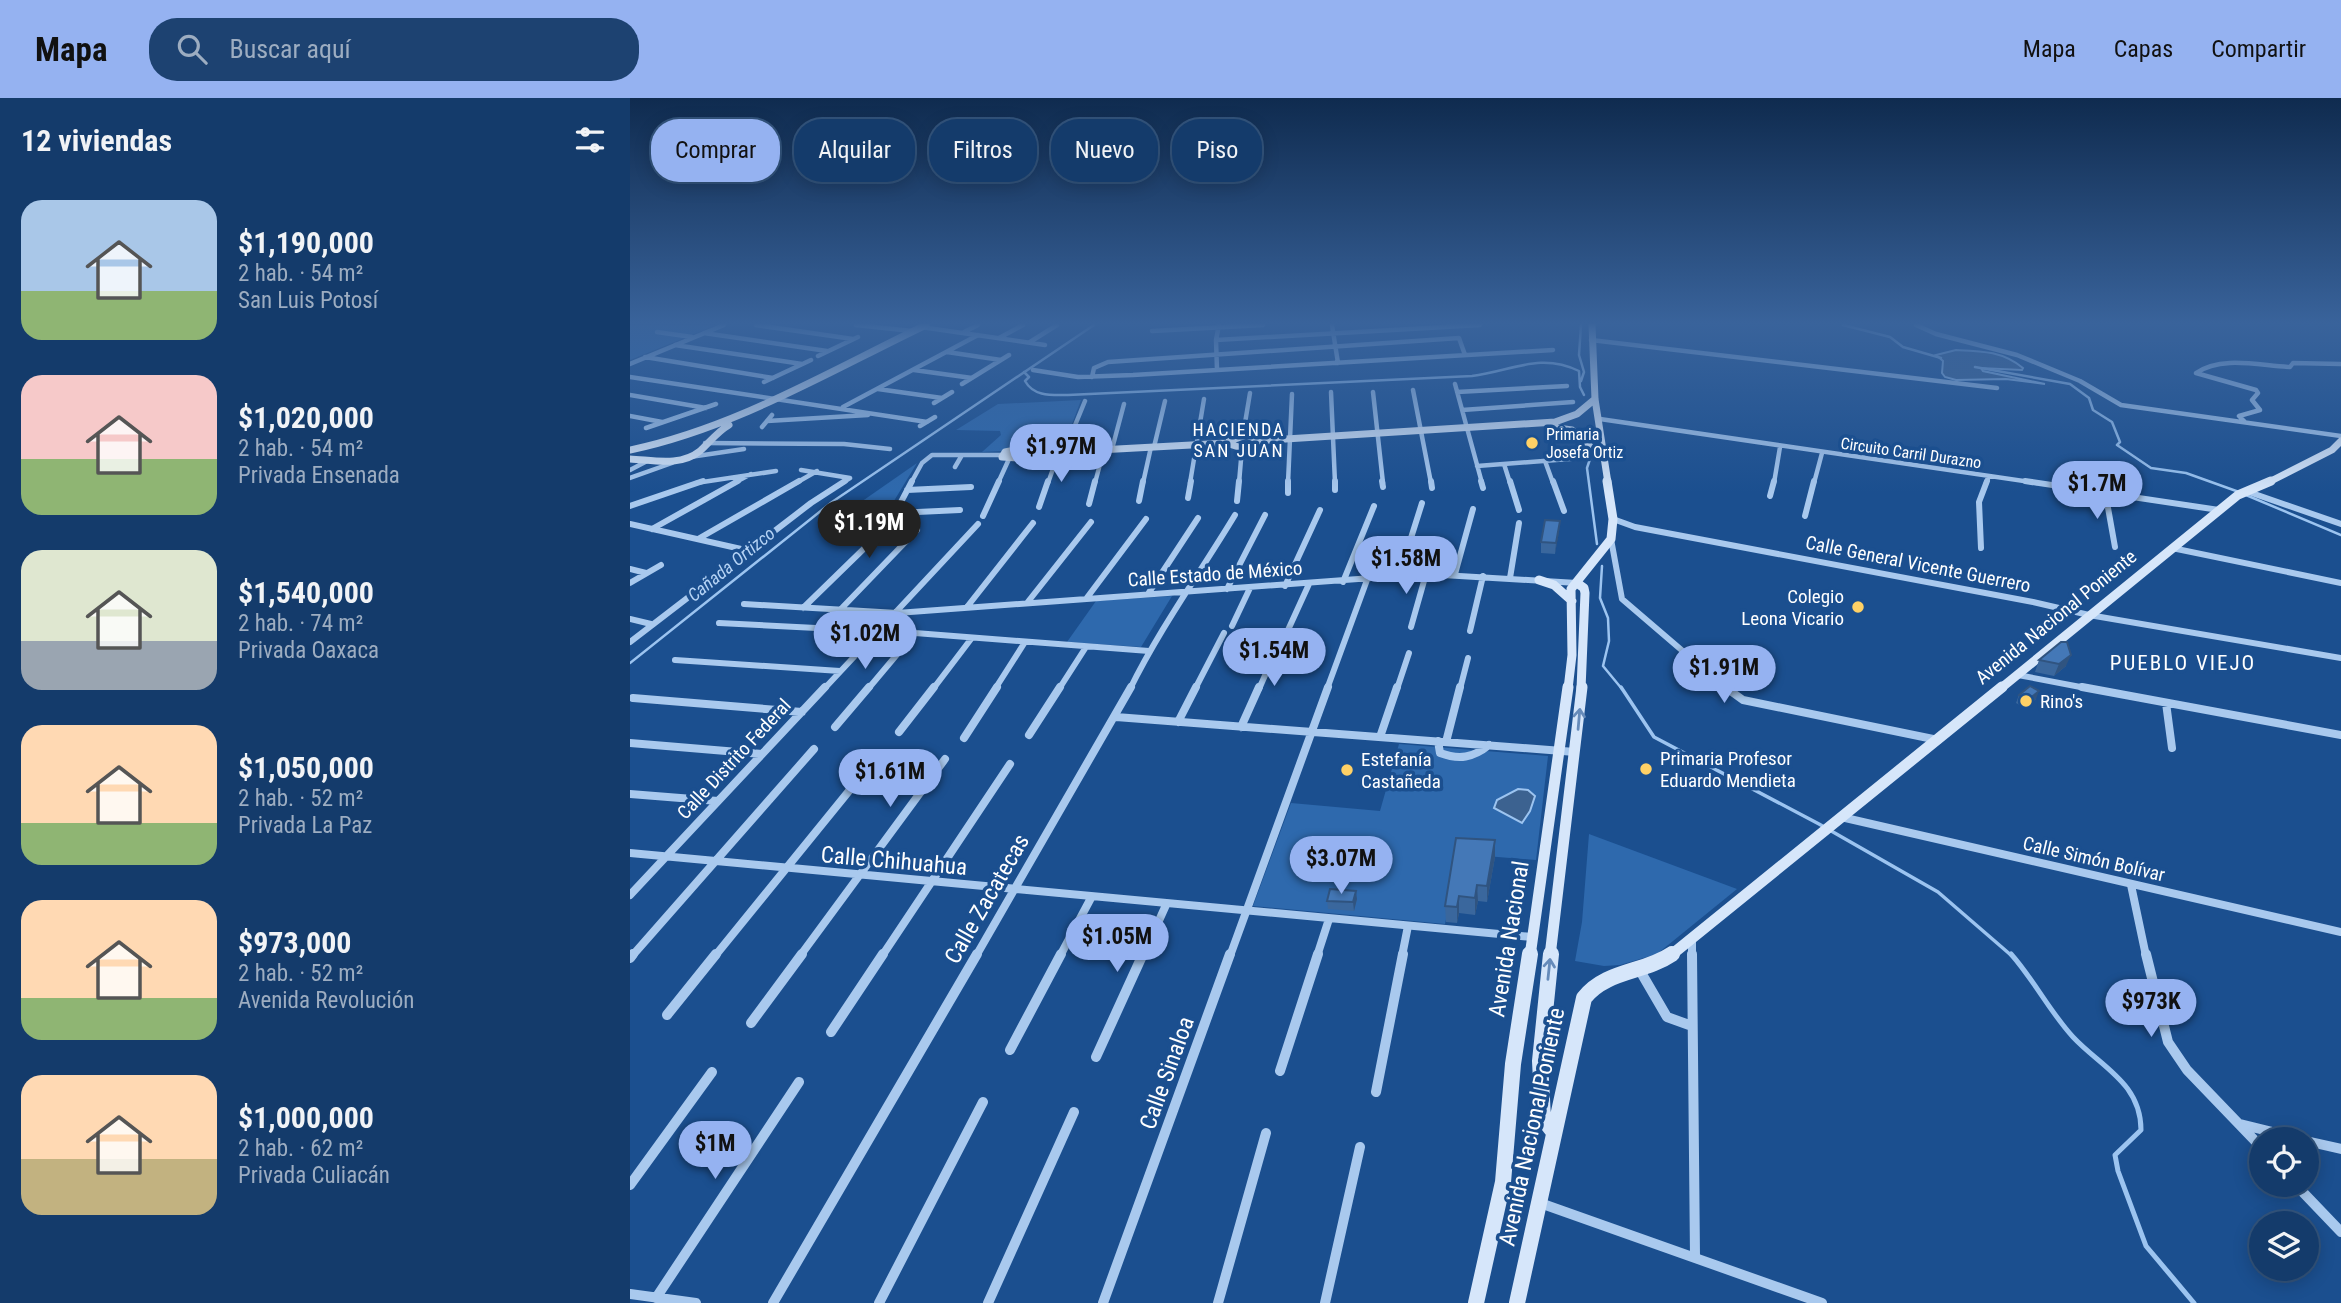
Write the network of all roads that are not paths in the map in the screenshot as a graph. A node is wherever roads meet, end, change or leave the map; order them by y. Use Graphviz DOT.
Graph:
graph roads {
  1 [pos="658,381"];
  2 [pos="810,381"];
  3 [pos="893,381"];
  4 [pos="967,381"];
  5 [pos="1594,381"];
  6 [pos="1919,381"];
  7 [pos="2080,381"];
  8 [pos="2222,381"];
  9 [pos="962,384"];
  10 [pos="1455,384"];
  11 [pos="1567,386"];
  12 [pos="1997,388"];
  13 [pos="878,389"];
  14 [pos="1413,390"];
  15 [pos="952,392"];
  16 [pos="1331,392"];
  17 [pos="1373,392"];
  18 [pos="1457,392"];
  19 [pos="1250,393"];
  20 [pos="1292,394"];
  21 [pos="630,395"];
  22 [pos="942,398"];
  23 [pos="774,399"];
  24 [pos="1204,399"];
  25 [pos="1595,399"];
  26 [pos="1085,401"];
  27 [pos="1164,401"];
  28 [pos="1573,402"];
  29 [pos="934,403"];
  30 [pos="716,404"];
  31 [pos="1124,404"];
  32 [pos="760,407"];
  33 [pos="706,408"];
  34 [pos="843,408"];
  35 [pos="1462,410"];
  36 [pos="883,414"];
  37 [pos="1580,414"];
  38 [pos="772,415"];
  39 [pos="630,416"];
  40 [pos="935,417"];
  41 [pos="1570,419"];
  42 [pos="1600,419"];
  43 [pos="767,421"];
  44 [pos="927,422"];
  45 [pos="663,423"];
  46 [pos="2245,423"];
  47 [pos="1526,425"];
  48 [pos="920,426"];
  49 [pos="762,427"];
  50 [pos="646,428"];
  51 [pos="1465,429"];
  52 [pos="1572,430"];
  53 [pos="1420,431"];
  54 [pos="1601,433"];
  55 [pos="1376,434"];
  56 [pos="1243,435"];
  57 [pos="1333,436"];
  58 [pos="1581,436"];
  59 [pos="2341,436"];
  60 [pos="1290,439"];
  61 [pos="673,441"];
  62 [pos="1256,441"];
  63 [pos="2341,441"];
  64 [pos="704,443"];
  65 [pos="1228,443"];
  66 [pos="1196,444"];
  67 [pos="771,445"];
  68 [pos="1152,447"];
  69 [pos="1780,447"];
  70 [pos="1242,448"];
  71 [pos="890,449"];
  72 [pos="1108,449"];
  73 [pos="630,450"];
  74 [pos="1062,452"];
  75 [pos="1822,453"];
  76 [pos="962,455"];
  77 [pos="687,457"];
  78 [pos="1006,457"];
  79 [pos="1582,458"];
  80 [pos="630,459"];
  81 [pos="649,459"];
  82 [pos="1604,459"];
  83 [pos="1545,461"];
  84 [pos="1504,464"];
  85 [pos="1477,466"];
  86 [pos="955,467"];
  87 [pos="630,470"];
  88 [pos="801,470"];
  89 [pos="776,471"];
  90 [pos="817,471"];
  91 [pos="754,472"];
  92 [pos="1989,476"];
  93 [pos="630,478"];
  94 [pos="971,487"];
  95 [pos="1383,487"];
  96 [pos="1433,488"];
  97 [pos="1483,488"];
  98 [pos="907,490"];
  99 [pos="1335,490"];
  100 [pos="2105,491"];
  101 [pos="1288,493"];
  102 [pos="2241,493"];
  103 [pos="1770,496"];
  104 [pos="1188,498"];
  105 [pos="1139,501"];
  106 [pos="1237,501"];
  107 [pos="1422,503"];
  108 [pos="1090,504"];
  109 [pos="630,506"];
  110 [pos="1374,506"];
  111 [pos="1039,507"];
  112 [pos="1473,509"];
  113 [pos="960,510"];
  114 [pos="1320,510"];
  115 [pos="1519,510"];
  116 [pos="2219,510"];
  117 [pos="1564,511"];
  118 [pos="896,513"];
  119 [pos="1235,514"];
  120 [pos="1265,515"];
  121 [pos="983,516"];
  122 [pos="1805,516"];
  123 [pos="1198,517"];
  124 [pos="1146,519"];
  125 [pos="1614,519"];
  126 [pos="890,523"];
  127 [pos="1033,523"];
  128 [pos="1091,523"];
  129 [pos="1520,523"];
  130 [pos="630,524"];
  131 [pos="978,524"];
  132 [pos="2341,525"];
  133 [pos="652,529"];
  134 [pos="917,530"];
  135 [pos="880,533"];
  136 [pos="1611,538"];
  137 [pos="698,539"];
  138 [pos="2115,547"];
  139 [pos="1981,548"];
  140 [pos="2172,548"];
  141 [pos="750,551"];
  142 [pos="661,565"];
  143 [pos="630,569"];
  144 [pos="647,573"];
  145 [pos="1426,574"];
  146 [pos="1455,574"];
  147 [pos="1399,576"];
  148 [pos="1483,576"];
  149 [pos="1510,578"];
  150 [pos="1367,580"];
  151 [pos="1539,580"];
  152 [pos="1342,582"];
  153 [pos="630,583"];
  154 [pos="1577,583"];
  155 [pos="2341,583"];
  156 [pos="1308,584"];
  157 [pos="1285,586"];
  158 [pos="1251,588"];
  159 [pos="1227,589"];
  160 [pos="1189,592"];
  161 [pos="1148,594"];
  162 [pos="1086,599"];
  163 [pos="1572,601"];
  164 [pos="1027,603"];
  165 [pos="744,604"];
  166 [pos="967,607"];
  167 [pos="803,608"];
  168 [pos="840,610"];
  169 [pos="897,613"];
  170 [pos="2089,615"];
  171 [pos="630,619"];
  172 [pos="719,623"];
  173 [pos="652,624"];
  174 [pos="1231,626"];
  175 [pos="1411,627"];
  176 [pos="1288,630"];
  177 [pos="1470,631"];
  178 [pos="875,633"];
  179 [pos="1224,633"];
  180 [pos="915,634"];
  181 [pos="1282,638"];
  182 [pos="971,639"];
  183 [pos="630,642"];
  184 [pos="1025,642"];
  185 [pos="1086,647"];
  186 [pos="1149,651"];
  187 [pos="1409,653"];
  188 [pos="1468,658"];
  189 [pos="2341,658"];
  190 [pos="675,660"];
  191 [pos="840,671"];
  192 [pos="2018,675"];
  193 [pos="633,698"];
  194 [pos="2166,703"];
  195 [pos="802,712"];
  196 [pos="1116,717"];
  197 [pos="1178,722"];
  198 [pos="835,727"];
  199 [pos="1241,727"];
  200 [pos="1310,731"];
  201 [pos="899,732"];
  202 [pos="1029,735"];
  203 [pos="2341,735"];
  204 [pos="1380,737"];
  205 [pos="964,738"];
  206 [pos="1938,740"];
  207 [pos="1442,741"];
  208 [pos="630,743"];
  209 [pos="1489,745"];
  210 [pos="814,748"];
  211 [pos="2172,748"];
  212 [pos="1560,750"];
  213 [pos="1576,752"];
  214 [pos="762,754"];
  215 [pos="879,754"];
  216 [pos="945,759"];
  217 [pos="1010,764"];
  218 [pos="630,794"];
  219 [pos="718,801"];
  220 [pos="1840,817"];
  221 [pos="630,853"];
  222 [pos="668,856"];
  223 [pos="715,863"];
  224 [pos="786,870"];
  225 [pos="858,877"];
  226 [pos="930,883"];
  227 [pos="2132,885"];
  228 [pos="1014,891"];
  229 [pos="630,895"];
  230 [pos="1091,898"];
  231 [pos="1166,905"];
  232 [pos="1247,912"];
  233 [pos="1329,919"];
  234 [pos="1408,926"];
  235 [pos="2341,932"];
  236 [pos="1532,937"];
  237 [pos="1692,939"];
  238 [pos="630,958"];
  239 [pos="1639,968"];
  240 [pos="667,1015"];
  241 [pos="751,1023"];
  242 [pos="1692,1026"];
  243 [pos="831,1031"];
  244 [pos="1010,1050"];
  245 [pos="1096,1057"];
  246 [pos="1280,1071"];
  247 [pos="712,1072"];
  248 [pos="799,1082"];
  249 [pos="1376,1091"];
  250 [pos="983,1101"];
  251 [pos="1074,1112"];
  252 [pos="2239,1124"];
  253 [pos="2251,1127"];
  254 [pos="1553,1131"];
  255 [pos="1266,1133"];
  256 [pos="2249,1134"];
  257 [pos="2319,1144"];
  258 [pos="1360,1147"];
  259 [pos="2341,1149"];
  260 [pos="630,1185"];
  261 [pos="2307,1197"];
  262 [pos="1540,1203"];
  263 [pos="2341,1232"];
  264 [pos="1695,1255"];
  265 [pos="630,1294"];
  266 [pos="656,1298"];
  267 [pos="696,1303"];
  268 [pos="773,1303"];
  269 [pos="878,1303"];
  270 [pos="988,1303"];
  271 [pos="1103,1303"];
  272 [pos="1218,1303"];
  273 [pos="1325,1303"];
  274 [pos="1476,1303"];
  275 [pos="1517,1303"];
  276 [pos="1822,1303"];
  1 -- 23 [label="street"];
  2 -- 23 [label="street"];
  3 -- 13 [label="street"];
  4 -- 9 [label="street"];
  5 -- 25 [label="street"];
  6 -- 12 [label="street"];
  7 -- 46 [label="street"];
  8 -- 46 [label="street"];
  10 -- 18 [label="street"];
  11 -- 18 [label="street"];
  13 -- 22 [label="street"];
  13 -- 34 [label="street"];
  14 -- 53 [label="street"];
  15 -- 22 [label="street"];
  16 -- 57 [label="street"];
  17 -- 55 [label="street"];
  18 -- 35 [label="street"];
  19 -- 56 [label="street"];
  20 -- 60 [label="street"];
  21 -- 33 [label="street"];
  22 -- 29 [label="street"];
  23 -- 32 [label="street"];
  23 -- 34 [label="street"];
  24 -- 66 [label="street"];
  25 -- 37 [label="street"];
  25 -- 42 [label="street"];
  26 -- 74 [label="street"];
  27 -- 68 [label="street"];
  28 -- 35 [label="street"];
  30 -- 33 [label="street"];
  31 -- 72 [label="street"];
  32 -- 61 [label="street"];
  32 -- 64 [label="street"];
  33 -- 45 [label="street"];
  34 -- 36 [label="street"];
  35 -- 51 [label="street"];
  36 -- 43 [label="street"];
  36 -- 44 [label="street"];
  37 -- 41 [label="street"];
  37 -- 42 [label="street"];
  38 -- 43 [label="street"];
  39 -- 45 [label="street"];
  40 -- 44 [label="street"];
  41 -- 47 [label="street"];
  41 -- 52 [label="street"];
  42 -- 54 [label="street"];
  42 -- 69 [label="street, Circuito Carril Durazno"];
  43 -- 49 [label="street"];
  44 -- 48 [label="street"];
  45 -- 50 [label="street"];
  46 -- 59 [label="street"];
  47 -- 51 [label="street"];
  47 -- 52 [label="street"];
  51 -- 53 [label="street"];
  51 -- 85 [label="street"];
  52 -- 58 [label="street"];
  53 -- 55 [label="street"];
  53 -- 96 [label="street"];
  54 -- 58 [label="street"];
  54 -- 82 [label="street"];
  55 -- 57 [label="street"];
  55 -- 95 [label="street"];
  56 -- 62 [label="street"];
  56 -- 65 [label="street"];
  57 -- 60 [label="street"];
  57 -- 99 [label="street"];
  58 -- 82 [label="street"];
  60 -- 62 [label="street"];
  60 -- 101 [label="street"];
  61 -- 64 [label="street"];
  61 -- 73 [label="street"];
  61 -- 81 [label="street"];
  62 -- 70 [label="street"];
  63 -- 102 [label="street, Avenida Nacional Poniente"];
  64 -- 67 [label="street"];
  64 -- 77 [label="street"];
  65 -- 66 [label="street"];
  65 -- 70 [label="street"];
  66 -- 68 [label="street"];
  66 -- 104 [label="street"];
  67 -- 71 [label="street"];
  67 -- 77 [label="street"];
  68 -- 72 [label="street"];
  68 -- 105 [label="street"];
  69 -- 75 [label="street, Circuito Carril Durazno"];
  69 -- 103 [label="street"];
  70 -- 106 [label="street"];
  72 -- 74 [label="street"];
  72 -- 108 [label="street"];
  74 -- 78 [label="street"];
  74 -- 111 [label="street"];
  75 -- 92 [label="street, Circuito Carril Durazno"];
  75 -- 122 [label="street"];
  76 -- 78 [label="street"];
  76 -- 86 [label="street"];
  76 -- 98 [label="street"];
  77 -- 81 [label="street"];
  77 -- 93 [label="street"];
  78 -- 121 [label="street"];
  79 -- 83 [label="street"];
  80 -- 81 [label="street"];
  81 -- 87 [label="street"];
  82 -- 125 [label="street"];
  83 -- 84 [label="street"];
  83 -- 117 [label="street"];
  84 -- 85 [label="street"];
  84 -- 115 [label="street"];
  85 -- 97 [label="street"];
  88 -- 90 [label="street"];
  89 -- 91 [label="street"];
  90 -- 137 [label="street"];
  90 -- 141 [label="street"];
  91 -- 109 [label="street"];
  91 -- 133 [label="street"];
  92 -- 100 [label="street, Circuito Carril Durazno"];
  92 -- 139 [label="street"];
  94 -- 98 [label="street"];
  98 -- 118 [label="street"];
  100 -- 116 [label="street, Circuito Carril Durazno"];
  100 -- 138 [label="street"];
  102 -- 116 [label="street, Avenida Nacional Poniente"];
  102 -- 132 [label="street"];
  107 -- 147 [label="street"];
  110 -- 152 [label="street"];
  112 -- 146 [label="street"];
  113 -- 118 [label="street"];
  114 -- 157 [label="street"];
  116 -- 140 [label="street, Avenida Nacional Poniente"];
  118 -- 126 [label="street"];
  119 -- 160 [label="street, Calle Zacatecas"];
  120 -- 159 [label="street"];
  123 -- 161 [label="street"];
  124 -- 162 [label="street"];
  125 -- 136 [label="street"];
  125 -- 170 [label="street, Calle General Vicente Guerrero"];
  127 -- 166 [label="street"];
  128 -- 164 [label="street"];
  129 -- 149 [label="street"];
  130 -- 133 [label="street"];
  131 -- 169 [label="street, Calle Distrito Federal"];
  133 -- 137 [label="street"];
  134 -- 168 [label="street"];
  135 -- 167 [label="street"];
  136 -- 154 [label="street, Avenida Nacional"];
  136 -- 206 [label="street"];
  137 -- 141 [label="street"];
  140 -- 155 [label="street"];
  140 -- 170 [label="street, Avenida Nacional Poniente"];
  141 -- 173 [label="street"];
  142 -- 144 [label="street"];
  143 -- 144 [label="street"];
  144 -- 153 [label="street"];
  145 -- 146 [label="street, Calle Estado de México"];
  145 -- 147 [label="street, Calle Estado de México"];
  145 -- 175 [label="street"];
  146 -- 148 [label="street, Calle Estado de México"];
  147 -- 150 [label="street, Calle Estado de México"];
  148 -- 149 [label="street, Calle Estado de México"];
  148 -- 177 [label="street"];
  149 -- 151 [label="street, Calle Estado de México"];
  150 -- 152 [label="street, Calle Estado de México"];
  150 -- 200 [label="street, Calle Sinaloa"];
  151 -- 154 [label="street, Calle Estado de México"];
  151 -- 163 [label="street"];
  152 -- 156 [label="street, Calle Estado de México"];
  154 -- 163 [label="street, Avenida Nacional"];
  213 -- 154 [label="street, Avenida Nacional, one-way"];
  156 -- 157 [label="street, Calle Estado de México"];
  156 -- 176 [label="street"];
  157 -- 158 [label="street, Calle Estado de México"];
  158 -- 159 [label="street, Calle Estado de México"];
  158 -- 174 [label="street"];
  159 -- 160 [label="street, Calle Estado de México"];
  160 -- 161 [label="street, Calle Estado de México"];
  160 -- 186 [label="street, Calle Zacatecas"];
  161 -- 162 [label="street, Calle Estado de México"];
  162 -- 164 [label="street, Calle Estado de México"];
  163 -- 212 [label="street, Avenida Nacional"];
  164 -- 166 [label="street, Calle Estado de México"];
  165 -- 167 [label="street, Calle Estado de México"];
  166 -- 169 [label="street, Calle Estado de México"];
  167 -- 168 [label="street, Calle Estado de México"];
  168 -- 169 [label="street, Calle Estado de México"];
  169 -- 178 [label="street, Calle Distrito Federal"];
  170 -- 189 [label="street, Calle General Vicente Guerrero"];
  170 -- 192 [label="street, Avenida Nacional Poniente"];
  171 -- 173 [label="street"];
  172 -- 178 [label="street"];
  173 -- 183 [label="street"];
  178 -- 180 [label="street"];
  178 -- 191 [label="street, Calle Distrito Federal"];
  179 -- 197 [label="street"];
  180 -- 182 [label="street"];
  180 -- 198 [label="street"];
  181 -- 199 [label="street"];
  182 -- 184 [label="street"];
  182 -- 201 [label="street"];
  184 -- 185 [label="street"];
  184 -- 205 [label="street"];
  185 -- 186 [label="street"];
  185 -- 202 [label="street"];
  186 -- 196 [label="street, Calle Zacatecas"];
  187 -- 204 [label="street"];
  188 -- 207 [label="street"];
  190 -- 191 [label="street"];
  191 -- 195 [label="street, Calle Distrito Federal"];
  192 -- 194 [label="street"];
  192 -- 206 [label="street, Avenida Nacional Poniente"];
  193 -- 195 [label="street"];
  194 -- 203 [label="street"];
  194 -- 211 [label="street"];
  195 -- 214 [label="street, Calle Distrito Federal"];
  196 -- 197 [label="street"];
  196 -- 228 [label="street, Calle Zacatecas"];
  197 -- 199 [label="street"];
  199 -- 200 [label="street"];
  200 -- 204 [label="street"];
  200 -- 232 [label="street, Calle Sinaloa"];
  204 -- 207 [label="street"];
  206 -- 220 [label="street, Avenida Nacional Poniente"];
  207 -- 209 [label="street"];
  207 -- 209 [label="street"];
  208 -- 214 [label="street"];
  209 -- 212 [label="street"];
  210 -- 223 [label="street"];
  212 -- 213 [label="street"];
  212 -- 236 [label="street, Avenida Nacional"];
  254 -- 213 [label="street, Avenida Nacional, one-way"];
  214 -- 219 [label="street, Calle Distrito Federal"];
  215 -- 224 [label="street"];
  216 -- 225 [label="street"];
  217 -- 226 [label="street"];
  218 -- 219 [label="street"];
  219 -- 222 [label="street, Calle Distrito Federal"];
  220 -- 227 [label="street, Calle Simón Bolívar"];
  220 -- 237 [label="street, Avenida Nacional Poniente"];
  221 -- 222 [label="street, Calle Chihuahua"];
  222 -- 223 [label="street, Calle Chihuahua"];
  222 -- 229 [label="street, Calle Distrito Federal"];
  223 -- 224 [label="street, Calle Chihuahua"];
  223 -- 238 [label="street"];
  224 -- 225 [label="street, Calle Chihuahua"];
  224 -- 240 [label="street"];
  225 -- 226 [label="street, Calle Chihuahua"];
  225 -- 241 [label="street"];
  226 -- 228 [label="street, Calle Chihuahua"];
  226 -- 243 [label="street"];
  227 -- 235 [label="street, Calle Simón Bolívar"];
  227 -- 252 [label="street"];
  228 -- 230 [label="street, Calle Chihuahua"];
  228 -- 268 [label="street, Calle Zacatecas"];
  230 -- 231 [label="street, Calle Chihuahua"];
  230 -- 244 [label="street"];
  231 -- 232 [label="street, Calle Chihuahua"];
  231 -- 245 [label="street"];
  232 -- 233 [label="street, Calle Chihuahua"];
  232 -- 271 [label="street, Calle Sinaloa"];
  233 -- 234 [label="street, Calle Chihuahua"];
  233 -- 246 [label="street"];
  234 -- 236 [label="street, Calle Chihuahua"];
  234 -- 249 [label="street"];
  236 -- 274 [label="street, Avenida Nacional"];
  237 -- 239 [label="street, Avenida Nacional Poniente"];
  237 -- 242 [label="street"];
  239 -- 242 [label="street"];
  239 -- 254 [label="street, Avenida Nacional Poniente"];
  242 -- 264 [label="street"];
  247 -- 260 [label="street"];
  248 -- 266 [label="street"];
  250 -- 269 [label="street"];
  251 -- 270 [label="street"];
  252 -- 253 [label="street"];
  252 -- 256 [label="street"];
  254 -- 262 [label="street, Avenida Nacional Poniente"];
  255 -- 272 [label="street"];
  257 -- 259 [label="street"];
  258 -- 273 [label="street"];
  261 -- 263 [label="street"];
  262 -- 264 [label="street"];
  262 -- 275 [label="street, Avenida Nacional Poniente"];
  264 -- 276 [label="street"];
  265 -- 266 [label="street"];
  266 -- 267 [label="street"];
}
